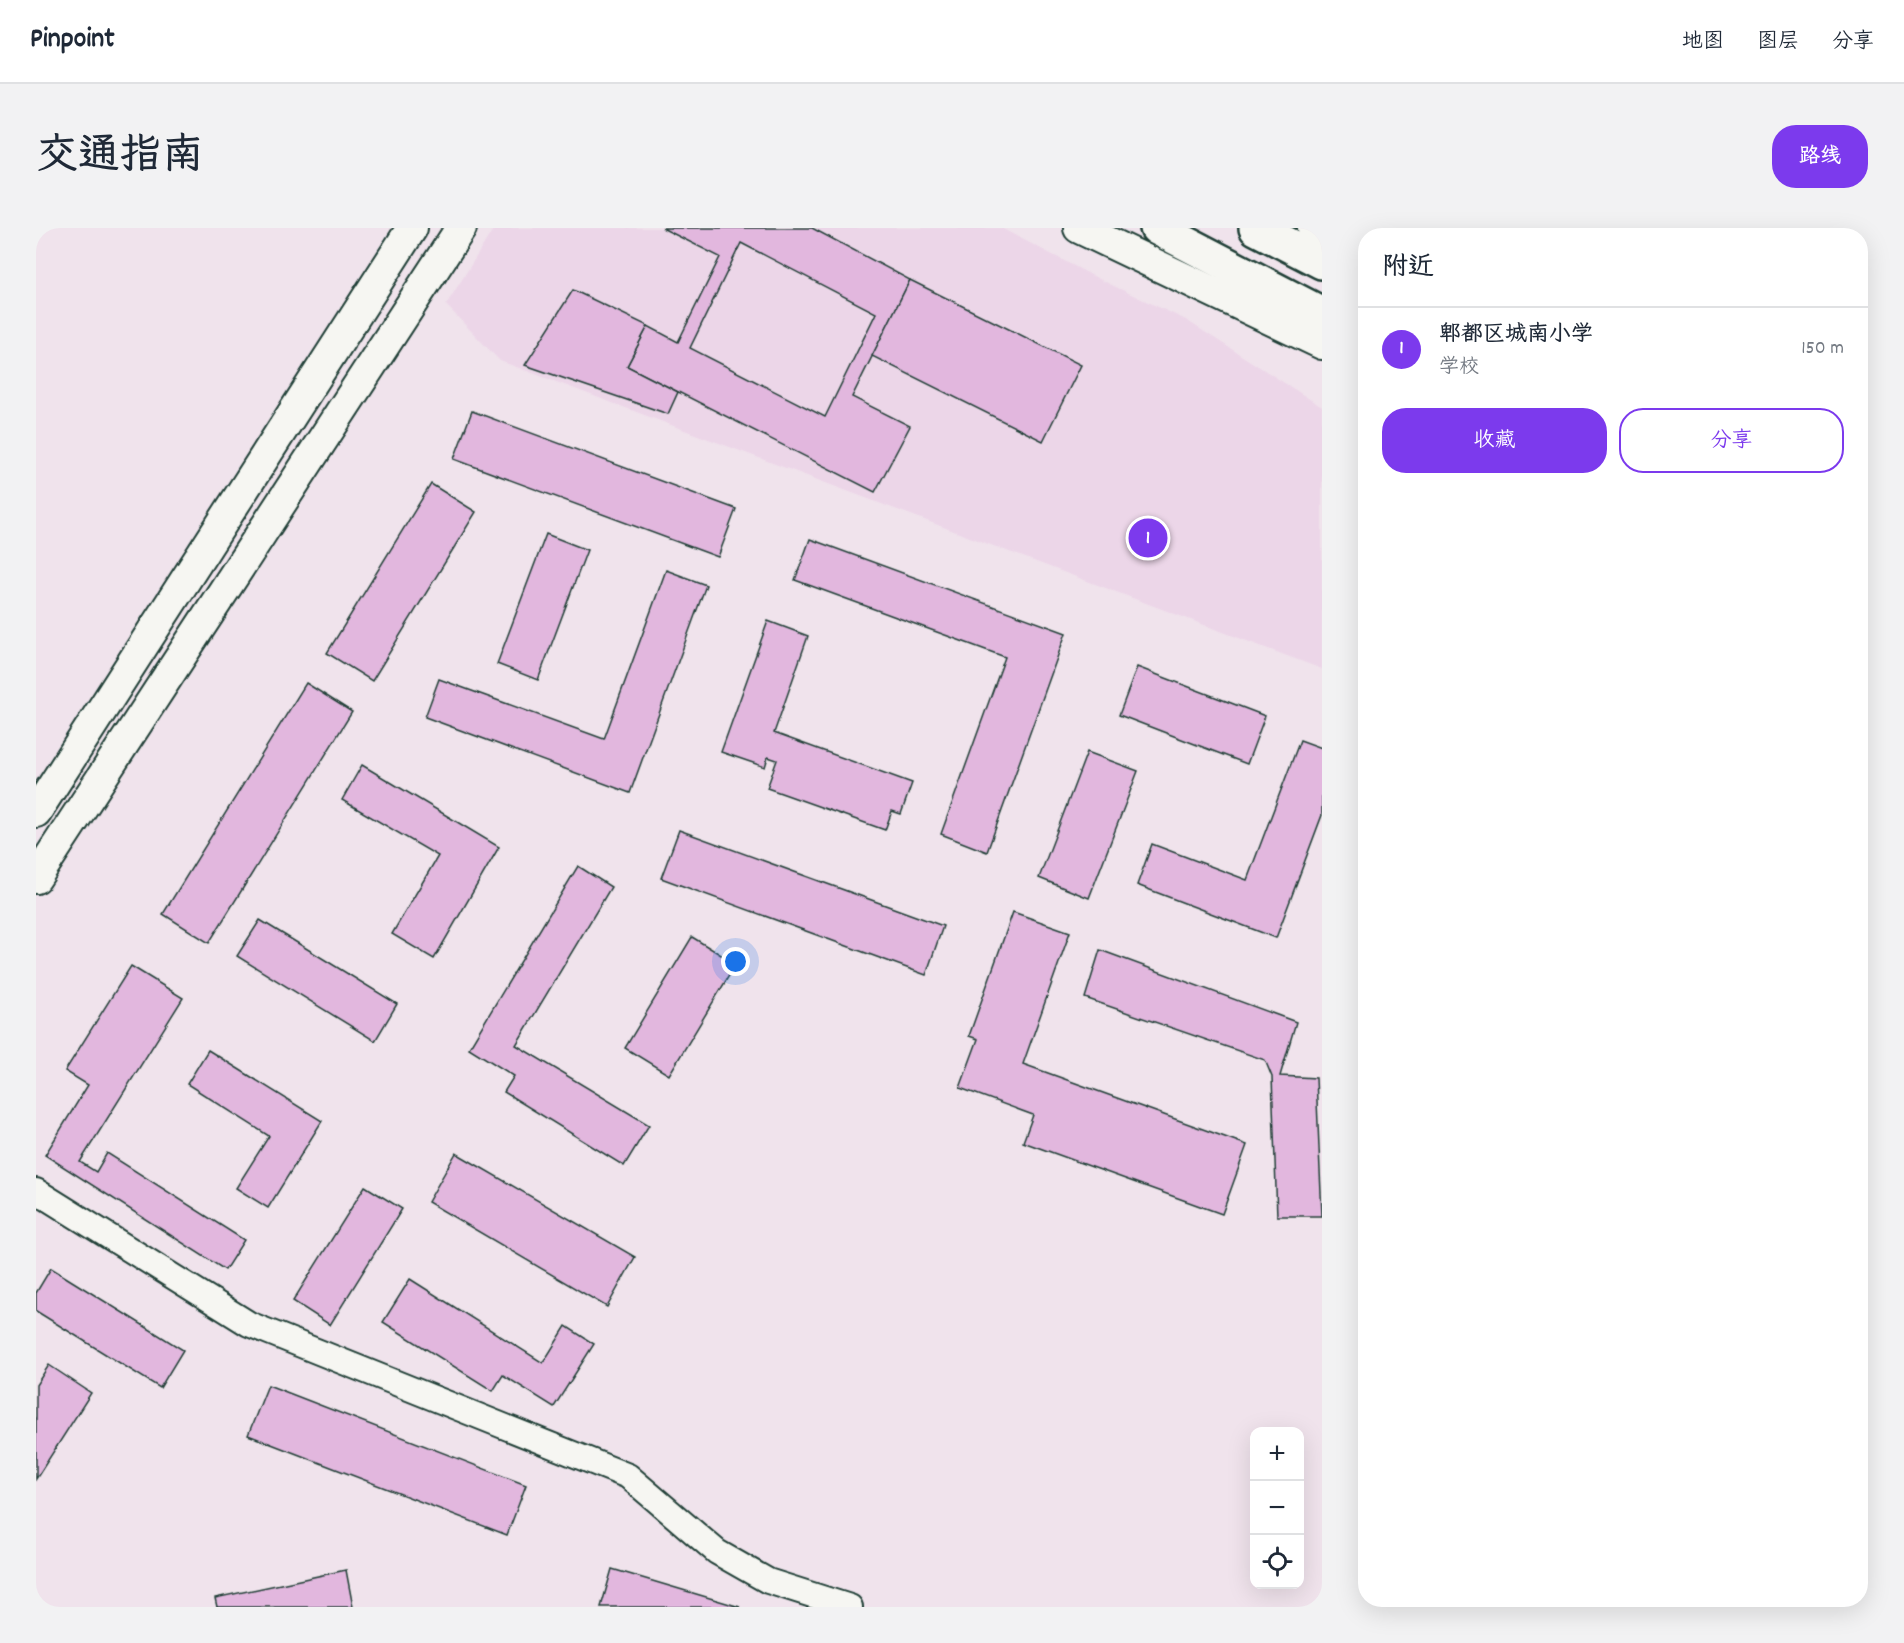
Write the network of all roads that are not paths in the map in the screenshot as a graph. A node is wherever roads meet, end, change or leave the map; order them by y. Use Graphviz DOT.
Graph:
graph roads {
  1 [pos="412,228"];
  2 [pos="461,228"];
  3 [pos="1079,228"];
  4 [pos="1157,228"];
  5 [pos="1256,228"];
  6 [pos="1313,228"];
  7 [pos="1322,234"];
  8 [pos="1322,262"];
  9 [pos="1322,314"];
  10 [pos="1322,344"];
  11 [pos="36,812"];
  12 [pos="36,878"];
  13 [pos="36,1191"];
  14 [pos="850,1607"];
  1 -- 11 [label="street"];
  2 -- 12 [label="street"];
  3 -- 10 [label="street"];
  4 -- 9 [label="main road"];
  5 -- 8 [label="main road"];
  6 -- 7 [label="street"];
  13 -- 14 [label="street"];
}
